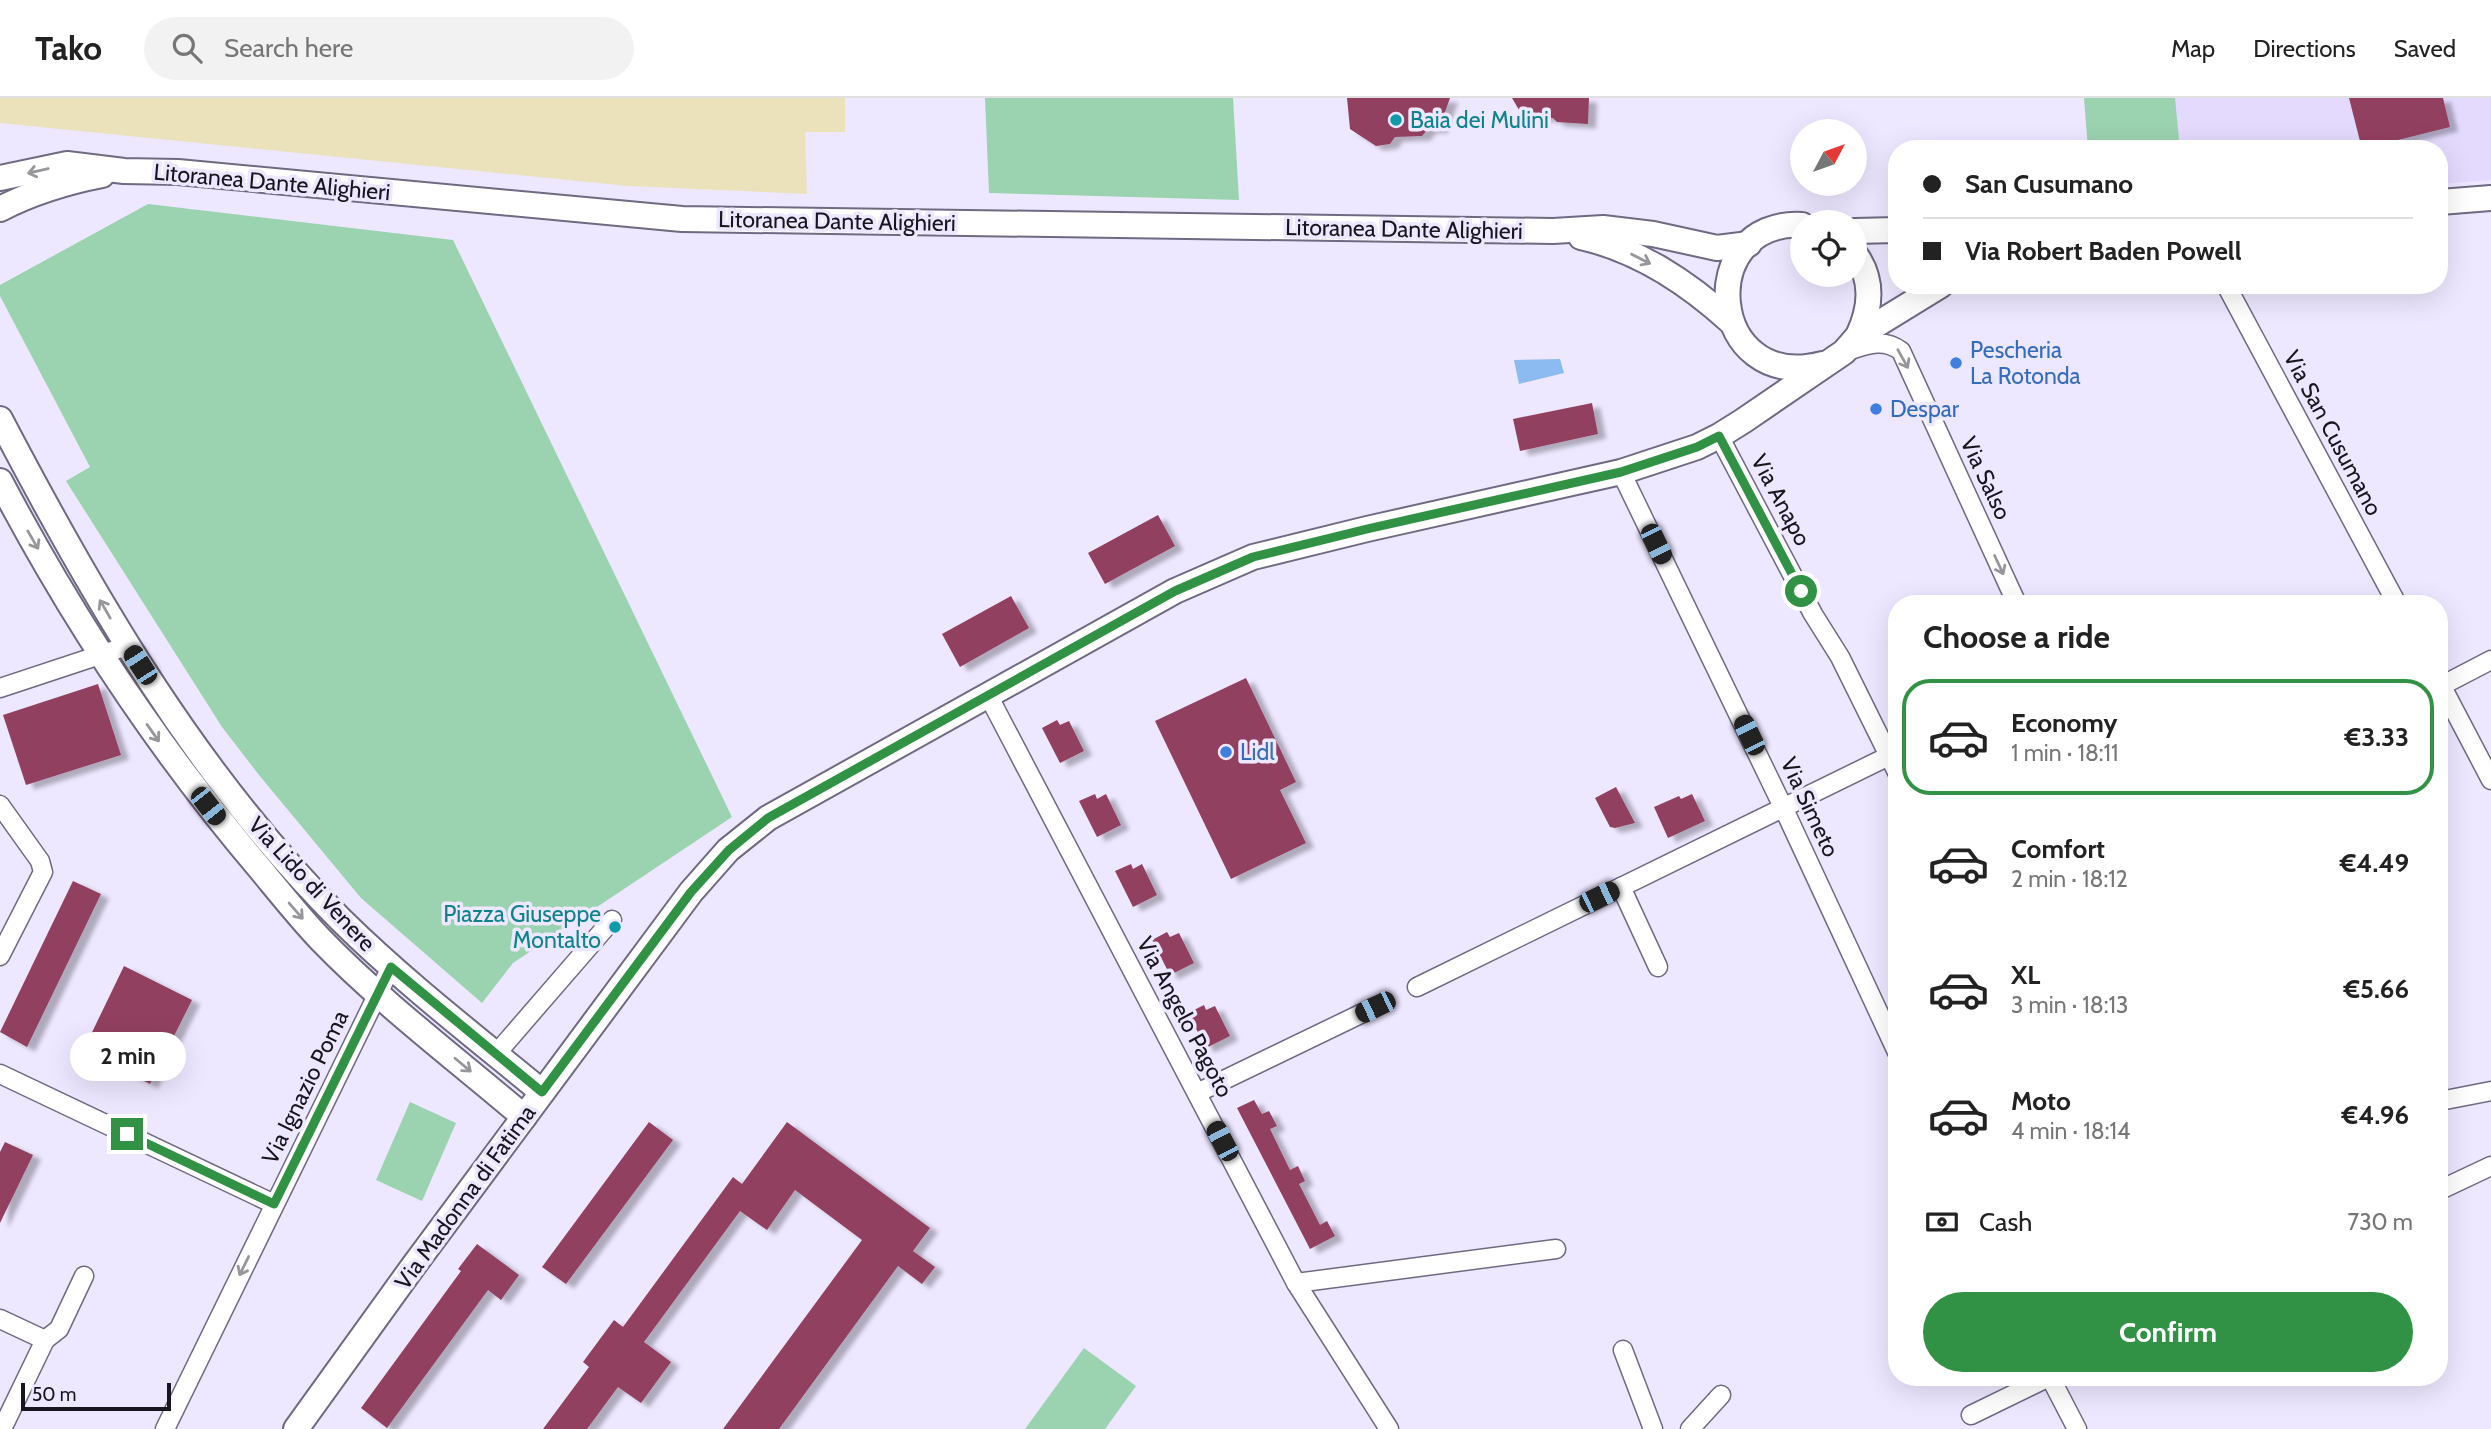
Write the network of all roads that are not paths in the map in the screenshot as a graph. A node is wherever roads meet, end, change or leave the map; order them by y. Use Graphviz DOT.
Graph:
graph roads {
  1 [pos="124,171"];
  2 [pos="0,178"];
  3 [pos="2491,198"];
  4 [pos="2448,201"];
  5 [pos="0,209"];
  6 [pos="1790,226"];
  7 [pos="1867,230"];
  8 [pos="1888,230"];
  9 [pos="1553,231"];
  10 [pos="1749,244"];
  11 [pos="1867,277"];
  12 [pos="1927,294"];
  13 [pos="2231,294"];
  14 [pos="1730,321"];
  15 [pos="1843,350"];
  16 [pos="1755,354"];
  17 [pos="0,419"];
  18 [pos="1743,421"];
  19 [pos="1719,436"];
  20 [pos="1621,472"];
  21 [pos="0,481"];
  22 [pos="8,513"];
  23 [pos="2013,595"];
  24 [pos="2392,595"];
  25 [pos="127,646"];
  26 [pos="101,655"];
  27 [pos="2491,660"];
  28 [pos="2448,681"];
  29 [pos="0,688"];
  30 [pos="988,695"];
  31 [pos="2448,700"];
  32 [pos="1888,749"];
  33 [pos="1888,763"];
  34 [pos="2491,780"];
  35 [pos="0,805"];
  36 [pos="1783,807"];
  37 [pos="1621,887"];
  38 [pos="612,920"];
  39 [pos="0,957"];
  40 [pos="391,967"];
  41 [pos="1658,967"];
  42 [pos="1416,987"];
  43 [pos="378,994"];
  44 [pos="1375,1007"];
  45 [pos="1888,1033"];
  46 [pos="496,1054"];
  47 [pos="0,1074"];
  48 [pos="542,1092"];
  49 [pos="1197,1093"];
  50 [pos="2482,1093"];
  51 [pos="2448,1099"];
  52 [pos="524,1116"];
  53 [pos="2491,1166"];
  54 [pos="2448,1187"];
  55 [pos="274,1204"];
  56 [pos="1556,1249"];
  57 [pos="84,1276"];
  58 [pos="1296,1283"];
  59 [pos="0,1319"];
  60 [pos="45,1340"];
  61 [pos="1623,1350"];
  62 [pos="2031,1386"];
  63 [pos="2055,1386"];
  64 [pos="1721,1395"];
  65 [pos="1970,1415"];
  66 [pos="2,1429"];
  67 [pos="165,1429"];
  68 [pos="296,1429"];
  69 [pos="1390,1429"];
  70 [pos="1653,1429"];
  71 [pos="1690,1429"];
  72 [pos="2077,1429"];
  1 -- 2 [label="street, one-way"];
  1 -- 5 [label="street"];
  1 -- 9 [label="street, Litoranea Dante Alighieri"];
  3 -- 4 [label="street"];
  6 -- 10 [label="street"];
  7 -- 8 [label="street"];
  9 -- 10 [label="street"];
  9 -- 14 [label="street, one-way"];
  10 -- 14 [label="street"];
  11 -- 15 [label="street"];
  12 -- 15 [label="street, Via Madonna di Fatima"];
  13 -- 24 [label="street, Via San Cusumano"];
  14 -- 16 [label="street"];
  15 -- 16 [label="street"];
  15 -- 18 [label="street, Via Madonna di Fatima"];
  15 -- 23 [label="street, Via Salso, one-way"];
  16 -- 18 [label="street"];
  25 -- 17 [label="street, Via Lido di Venere, one-way"];
  18 -- 19 [label="street, Via Madonna di Fatima"];
  19 -- 20 [label="street, Via Madonna di Fatima"];
  19 -- 32 [label="street, Via Anapo"];
  20 -- 30 [label="street, Via Madonna di Fatima"];
  20 -- 36 [label="street, Via Simeto"];
  21 -- 22 [label="street, Via Lido di Venere"];
  22 -- 26 [label="street, Via Lido di Venere, one-way"];
  25 -- 26 [label="street"];
  25 -- 40 [label="street, Via Lido di Venere"];
  26 -- 29 [label="street"];
  26 -- 43 [label="street, Via Lido di Venere, one-way"];
  27 -- 28 [label="street"];
  30 -- 48 [label="street, Via Madonna di Fatima"];
  30 -- 49 [label="street, Via Angelo Pagoto"];
  31 -- 34 [label="street"];
  33 -- 36 [label="street"];
  35 -- 39 [label="street"];
  36 -- 37 [label="street"];
  36 -- 45 [label="street, Via Simeto"];
  37 -- 41 [label="street"];
  37 -- 42 [label="street"];
  38 -- 46 [label="street"];
  40 -- 43 [label="street, Via Ignazio Poma"];
  40 -- 46 [label="street, Via Lido di Venere"];
  43 -- 52 [label="street, Via Lido di Venere, one-way"];
  43 -- 55 [label="street, Via Ignazio Poma"];
  44 -- 49 [label="street"];
  46 -- 48 [label="street, Via Lido di Venere"];
  47 -- 55 [label="street"];
  48 -- 52 [label="street, Via Madonna di Fatima"];
  49 -- 58 [label="street, Via Angelo Pagoto"];
  50 -- 51 [label="street"];
  52 -- 68 [label="street, Via Madonna di Fatima"];
  53 -- 54 [label="street"];
  55 -- 67 [label="street, Via Ignazio Poma, one-way"];
  56 -- 58 [label="street"];
  57 -- 60 [label="street"];
  58 -- 69 [label="street, Via Angelo Pagoto"];
  59 -- 60 [label="street"];
  60 -- 66 [label="street"];
  61 -- 70 [label="street"];
  62 -- 65 [label="street"];
  63 -- 72 [label="street"];
  64 -- 71 [label="street"];
}
